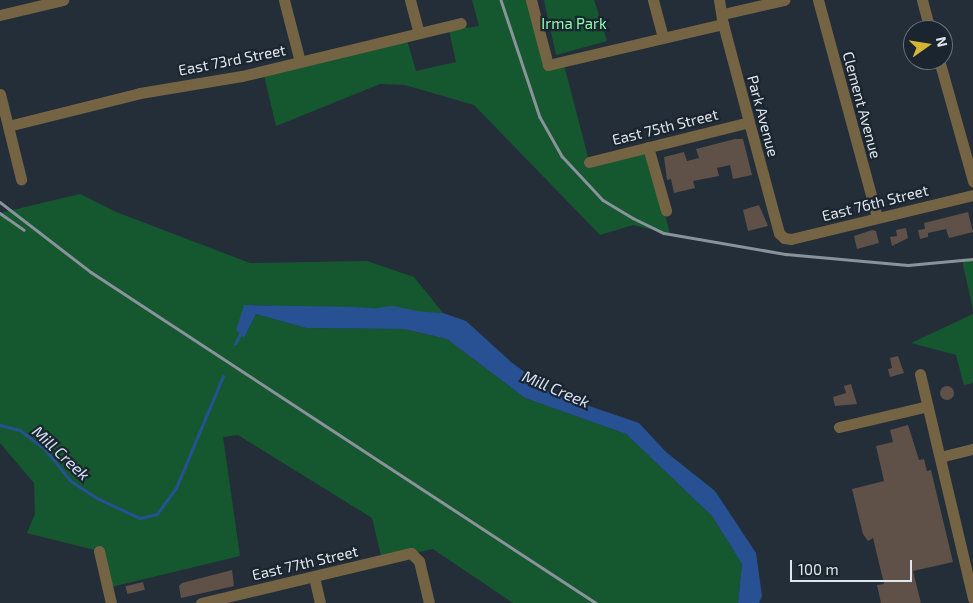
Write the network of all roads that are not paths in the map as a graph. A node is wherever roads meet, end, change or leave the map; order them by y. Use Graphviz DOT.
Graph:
graph roads {
  1 [pos="63,0"];
  2 [pos="284,0"];
  3 [pos="410,0"];
  4 [pos="531,0"];
  5 [pos="653,0"];
  6 [pos="719,0"];
  7 [pos="784,0"];
  8 [pos="818,0"];
  9 [pos="922,0"];
  10 [pos="0,15"];
  11 [pos="723,19"];
  12 [pos="927,20"];
  13 [pos="461,23"];
  14 [pos="419,34"];
  15 [pos="663,37"];
  16 [pos="300,62"];
  17 [pos="942,70"];
  18 [pos="0,94"];
  19 [pos="749,122"];
  20 [pos="8,126"];
  21 [pos="648,147"];
  22 [pos="589,162"];
  23 [pos="21,179"];
  24 [pos="973,181"];
  25 [pos="973,195"];
  26 [pos="666,210"];
  27 [pos="877,217"];
  28 [pos="784,238"];
  29 [pos="920,374"];
  30 [pos="928,406"];
  31 [pos="839,427"];
  32 [pos="973,449"];
  33 [pos="940,457"];
  34 [pos="99,551"];
  35 [pos="314,577"];
  36 [pos="973,597"];
  37 [pos="245,598"];
  38 [pos="111,603"];
  39 [pos="201,603"];
  40 [pos="320,603"];
  41 [pos="429,603"];
  1 -- 10 [label="street"];
  2 -- 16 [label="street"];
  3 -- 14 [label="street"];
  4 -- 15 [label="street"];
  5 -- 15 [label="street"];
  6 -- 11 [label="street, Park Avenue"];
  7 -- 11 [label="street"];
  8 -- 27 [label="street, Clement Avenue"];
  9 -- 12 [label="street"];
  11 -- 15 [label="street"];
  11 -- 19 [label="street, Park Avenue"];
  13 -- 14 [label="street, East 73rd Street"];
  14 -- 16 [label="street, East 73rd Street"];
  16 -- 20 [label="street, East 73rd Street"];
  17 -- 24 [label="street"];
  18 -- 20 [label="street"];
  19 -- 21 [label="street, East 75th Street"];
  19 -- 28 [label="street, Park Avenue"];
  20 -- 23 [label="street"];
  21 -- 22 [label="street, East 75th Street"];
  21 -- 26 [label="street"];
  25 -- 27 [label="street, East 76th Street"];
  27 -- 28 [label="street, East 76th Street"];
  29 -- 30 [label="street"];
  30 -- 31 [label="street"];
  30 -- 33 [label="street"];
  32 -- 33 [label="street"];
  33 -- 36 [label="street"];
  34 -- 38 [label="street"];
  35 -- 37 [label="street, East 77th Street"];
  35 -- 40 [label="street"];
  35 -- 41 [label="street, East 77th Street"];
  37 -- 39 [label="street, East 77th Street"];
}
